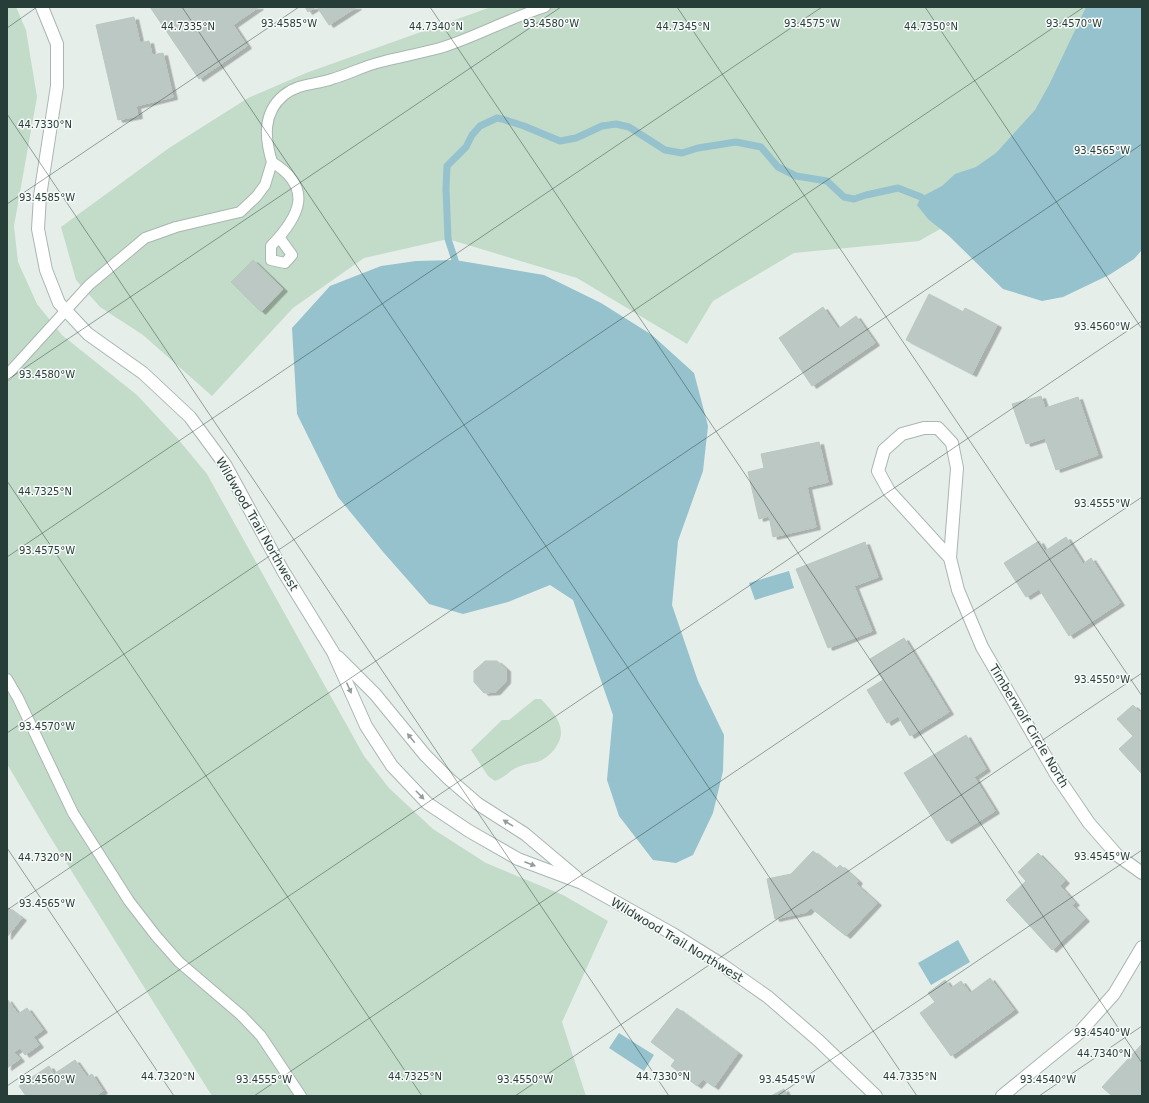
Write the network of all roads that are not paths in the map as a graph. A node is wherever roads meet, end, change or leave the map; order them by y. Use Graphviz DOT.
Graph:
graph roads {
  1 [pos="42,7"];
  2 [pos="545,7"];
  3 [pos="272,162"];
  4 [pos="279,237"];
  5 [pos="66,310"];
  6 [pos="7,375"];
  7 [pos="950,558"];
  8 [pos="333,652"];
  9 [pos="7,679"];
  10 [pos="1142,873"];
  11 [pos="582,883"];
  12 [pos="1142,947"];
  13 [pos="301,1096"];
  14 [pos="876,1096"];
  15 [pos="1002,1096"];
  1 -- 5 [label="street, Wildwood Trail Northwest"];
  2 -- 3 [label="lane"];
  3 -- 4 [label="lane"];
  3 -- 5 [label="lane"];
  5 -- 6 [label="lane"];
  5 -- 8 [label="street, Wildwood Trail Northwest"];
  7 -- 7 [label="street"];
  7 -- 10 [label="street, Timberwolf Circle North"];
  11 -- 8 [label="street, Wildwood Trail Northwest, one-way"];
  8 -- 11 [label="street, Wildwood Trail Northwest, one-way"];
  9 -- 13 [label="lane"];
  11 -- 14 [label="street, Wildwood Trail Northwest"];
  12 -- 15 [label="street"];
}
